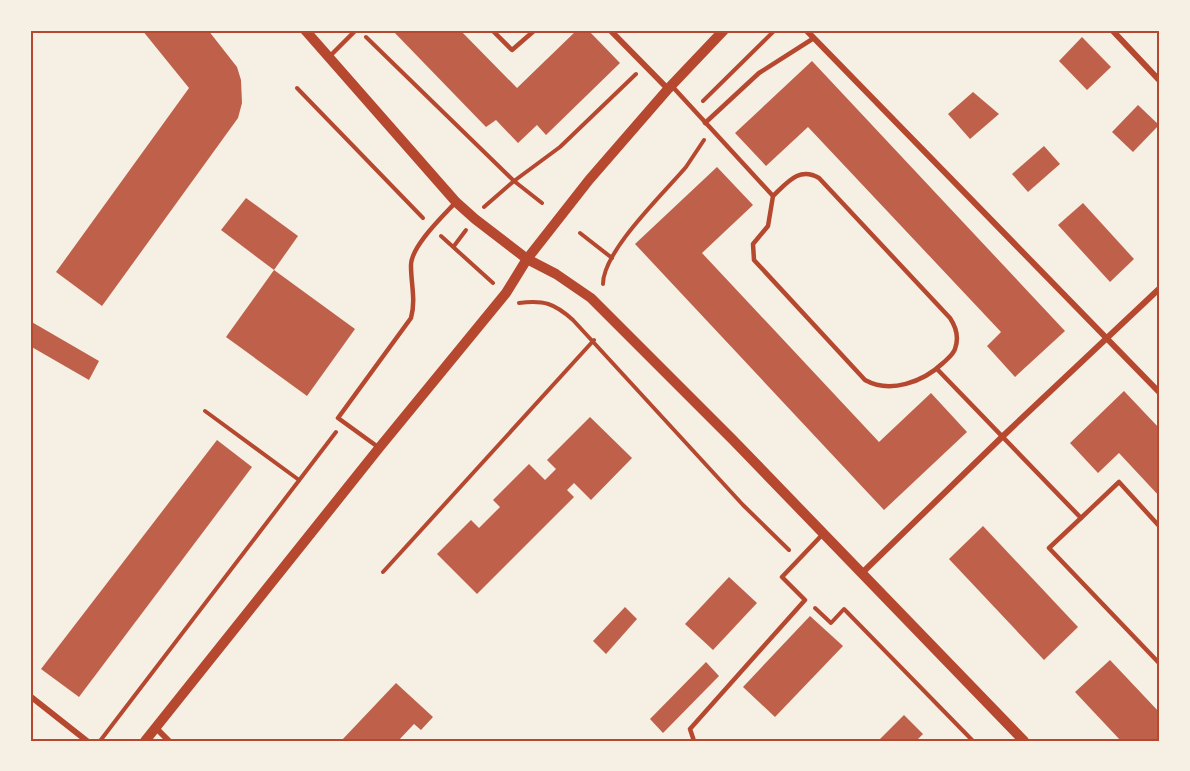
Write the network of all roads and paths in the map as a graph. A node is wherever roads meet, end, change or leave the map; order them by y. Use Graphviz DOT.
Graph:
graph roads {
  1 [pos="305,30"];
  2 [pos="357,30"];
  3 [pos="492,30"];
  4 [pos="535,30"];
  5 [pos="610,30"];
  6 [pos="724,30"];
  7 [pos="775,30"];
  8 [pos="806,30"];
  9 [pos="1112,30"];
  10 [pos="814,38"];
  11 [pos="329,58"];
  12 [pos="651,73"];
  13 [pos="1160,81"];
  14 [pos="669,87"];
  15 [pos="297,88"];
  16 [pos="694,110"];
  17 [pos="705,123"];
  18 [pos="711,129"];
  19 [pos="514,181"];
  20 [pos="773,196"];
  21 [pos="456,202"];
  22 [pos="542,203"];
  23 [pos="483,207"];
  24 [pos="432,228"];
  25 [pos="466,230"];
  26 [pos="580,232"];
  27 [pos="454,246"];
  28 [pos="612,258"];
  29 [pos="527,259"];
  30 [pos="494,284"];
  31 [pos="603,284"];
  32 [pos="1160,288"];
  33 [pos="517,303"];
  34 [pos="577,315"];
  35 [pos="573,320"];
  36 [pos="1107,339"];
  37 [pos="594,340"];
  38 [pos="937,369"];
  39 [pos="1160,393"];
  40 [pos="205,411"];
  41 [pos="336,431"];
  42 [pos="1003,436"];
  43 [pos="379,448"];
  44 [pos="299,480"];
  45 [pos="1081,518"];
  46 [pos="1160,527"];
  47 [pos="824,534"];
  48 [pos="798,559"];
  49 [pos="383,572"];
  50 [pos="862,573"];
  51 [pos="805,600"];
  52 [pos="1160,664"];
  53 [pos="30,696"];
  54 [pos="156,728"];
  55 [pos="87,741"];
  56 [pos="100,741"];
  57 [pos="145,741"];
  58 [pos="169,741"];
  59 [pos="694,741"];
  60 [pos="973,741"];
  61 [pos="1024,741"];
  1 -- 11 [label="street"];
  2 -- 11 [label="lane"];
  2 -- 19 [label="path"];
  3 -- 4 [label="lane"];
  5 -- 12 [label="street"];
  6 -- 14 [label="street"];
  7 -- 16 [label="path"];
  8 -- 10 [label="street"];
  9 -- 13 [label="street"];
  10 -- 17 [label="lane"];
  10 -- 36 [label="street"];
  11 -- 21 [label="street"];
  12 -- 14 [label="street"];
  12 -- 19 [label="path"];
  14 -- 16 [label="lane"];
  14 -- 29 [label="street"];
  15 -- 24 [label="path"];
  16 -- 17 [label="lane"];
  17 -- 18 [label="lane"];
  18 -- 20 [label="lane"];
  18 -- 28 [label="path"];
  19 -- 22 [label="path"];
  19 -- 23 [label="path"];
  20 -- 38 [label="lane"];
  20 -- 38 [label="lane"];
  21 -- 24 [label="lane"];
  21 -- 29 [label="street"];
  24 -- 27 [label="path"];
  24 -- 43 [label="lane"];
  25 -- 27 [label="path"];
  26 -- 28 [label="path"];
  27 -- 30 [label="path"];
  28 -- 31 [label="path"];
  29 -- 43 [label="street"];
  29 -- 47 [label="street"];
  32 -- 36 [label="street"];
  33 -- 35 [label="path"];
  34 -- 35 [label="path"];
  35 -- 37 [label="path"];
  36 -- 39 [label="street"];
  36 -- 42 [label="street"];
  37 -- 48 [label="path"];
  37 -- 49 [label="path"];
  38 -- 42 [label="lane"];
  40 -- 44 [label="path"];
  41 -- 44 [label="path"];
  42 -- 45 [label="lane"];
  42 -- 50 [label="street"];
  43 -- 54 [label="street"];
  44 -- 56 [label="path"];
  45 -- 46 [label="lane"];
  45 -- 52 [label="lane"];
  47 -- 48 [label="lane"];
  47 -- 50 [label="street"];
  48 -- 51 [label="lane"];
  50 -- 61 [label="street"];
  51 -- 59 [label="lane"];
  51 -- 60 [label="path"];
  53 -- 55 [label="street"];
  54 -- 57 [label="street"];
  54 -- 58 [label="street"];
}
